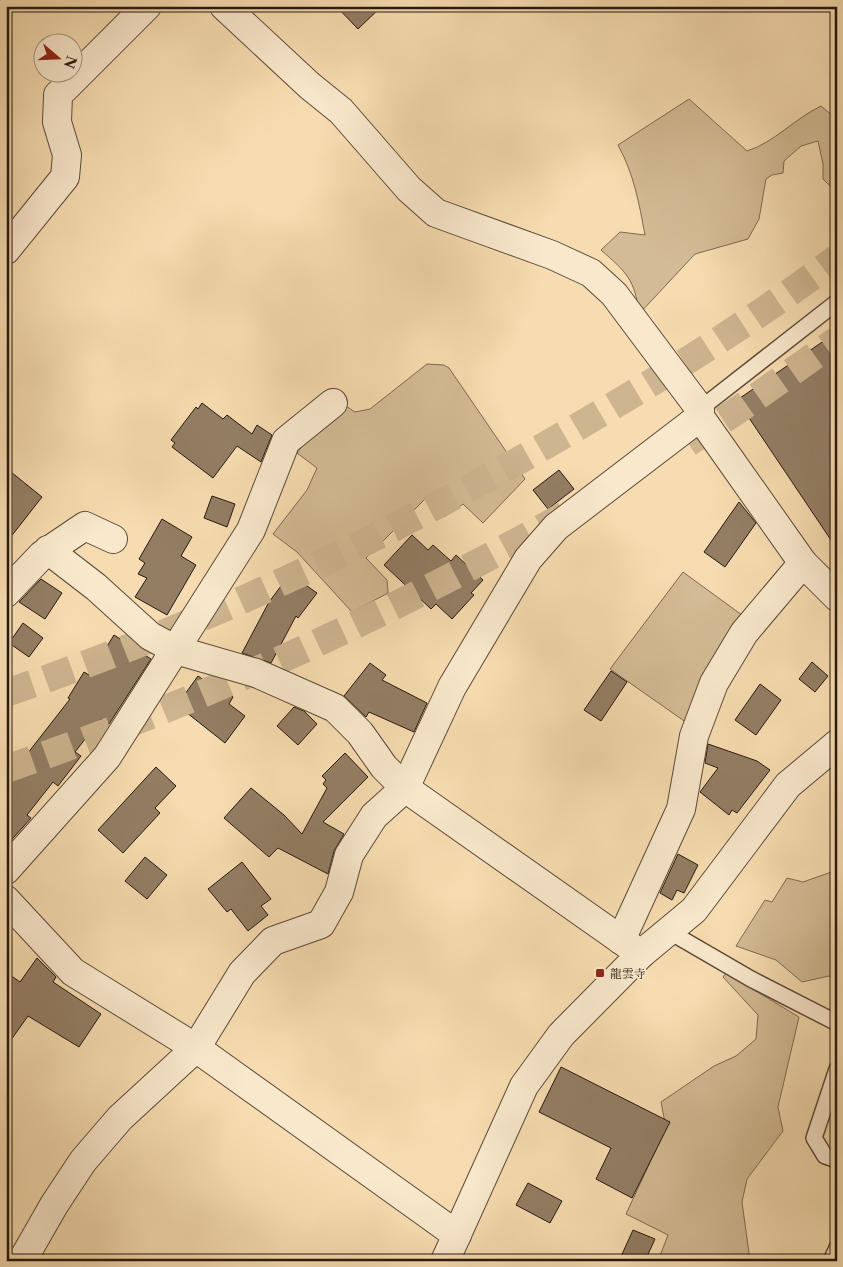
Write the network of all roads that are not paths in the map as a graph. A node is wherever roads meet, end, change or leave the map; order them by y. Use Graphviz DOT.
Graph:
graph roads {
  1 [pos="147,6"];
  2 [pos="224,6"];
  3 [pos="6,250"];
  4 [pos="837,302"];
  5 [pos="332,403"];
  6 [pos="700,413"];
  7 [pos="113,539"];
  8 [pos="48,550"];
  9 [pos="803,563"];
  10 [pos="6,593"];
  11 [pos="837,596"];
  12 [pos="176,650"];
  13 [pos="837,744"];
  14 [pos="404,788"];
  15 [pos="6,870"];
  16 [pos="6,900"];
  17 [pos="670,932"];
  18 [pos="631,947"];
  19 [pos="837,1023"];
  20 [pos="196,1048"];
  21 [pos="837,1069"];
  22 [pos="837,1160"];
  23 [pos="457,1235"];
  24 [pos="837,1248"];
  25 [pos="22,1261"];
  26 [pos="445,1261"];
  27 [pos="831,1261"];
  1 -- 3 [label="street"];
  2 -- 6 [label="street"];
  4 -- 6 [label="lane"];
  5 -- 12 [label="street"];
  6 -- 9 [label="street"];
  6 -- 14 [label="street"];
  7 -- 8 [label="street"];
  8 -- 10 [label="street"];
  8 -- 12 [label="street"];
  9 -- 11 [label="street"];
  9 -- 18 [label="street"];
  12 -- 14 [label="street"];
  12 -- 15 [label="street"];
  13 -- 17 [label="street"];
  14 -- 18 [label="street"];
  14 -- 20 [label="street"];
  16 -- 20 [label="street"];
  17 -- 18 [label="street"];
  17 -- 19 [label="lane"];
  18 -- 23 [label="street"];
  20 -- 23 [label="street"];
  20 -- 25 [label="street"];
  21 -- 22 [label="lane"];
  23 -- 26 [label="street"];
  24 -- 27 [label="lane"];
}
